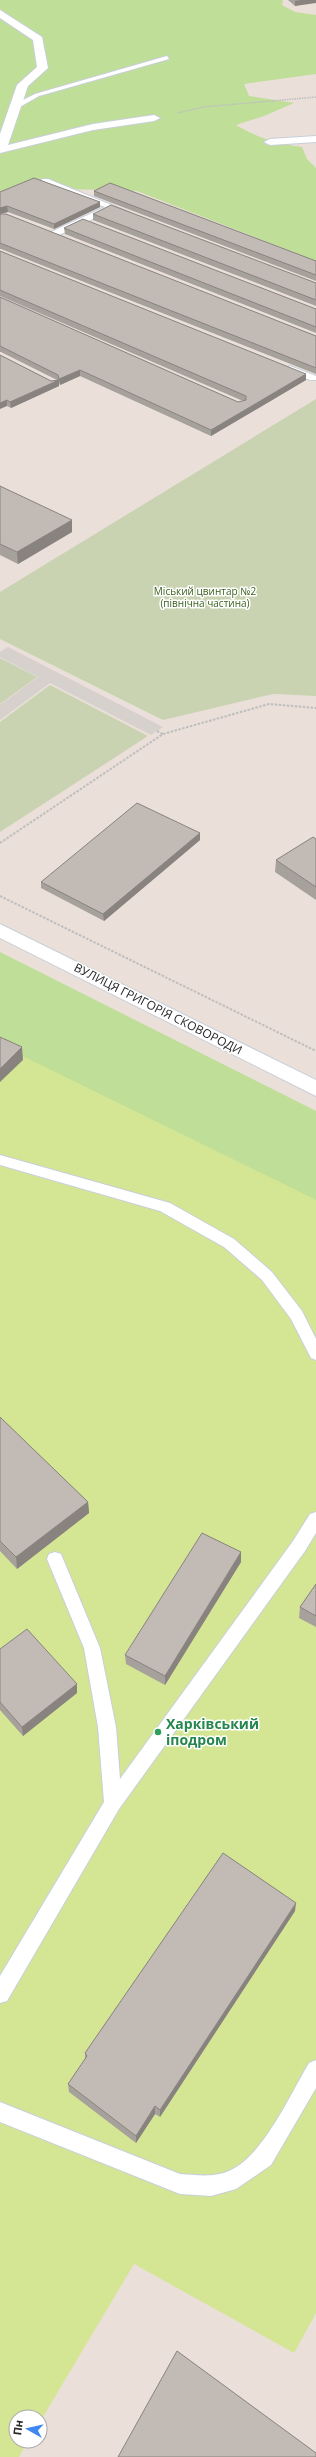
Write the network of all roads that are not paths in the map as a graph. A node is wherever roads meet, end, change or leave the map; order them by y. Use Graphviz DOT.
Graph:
graph roads {
  1 [pos="0,13"];
  2 [pos="167,58"];
  3 [pos="15,106"];
  4 [pos="154,118"];
  5 [pos="316,139"];
  6 [pos="270,142"];
  7 [pos="1,150"];
  8 [pos="45,181"];
  9 [pos="111,206"];
  10 [pos="133,215"];
  11 [pos="82,220"];
  12 [pos="97,226"];
  13 [pos="68,240"];
  14 [pos="284,366"];
  15 [pos="313,378"];
  16 [pos="0,930"];
  17 [pos="316,1089"];
  18 [pos="0,1160"];
  19 [pos="316,1354"];
  20 [pos="316,1519"];
  21 [pos="55,1559"];
  22 [pos="113,1803"];
  23 [pos="0,1994"];
  24 [pos="316,2070"];
  25 [pos="0,2112"];
  1 -- 3 [label="street"];
  2 -- 3 [label="lane"];
  3 -- 7 [label="street"];
  4 -- 7 [label="street"];
  5 -- 6 [label="street"];
  8 -- 9 [label="lane"];
  9 -- 10 [label="lane"];
  9 -- 11 [label="lane"];
  11 -- 12 [label="lane"];
  11 -- 13 [label="lane"];
  14 -- 15 [label="lane"];
  16 -- 17 [label="street, ВУЛИЦЯ ГРИГОРІЯ СКОВОРОДИ"];
  18 -- 19 [label="lane"];
  20 -- 22 [label="lane"];
  21 -- 22 [label="lane"];
  22 -- 23 [label="lane"];
  24 -- 25 [label="lane"];
}
